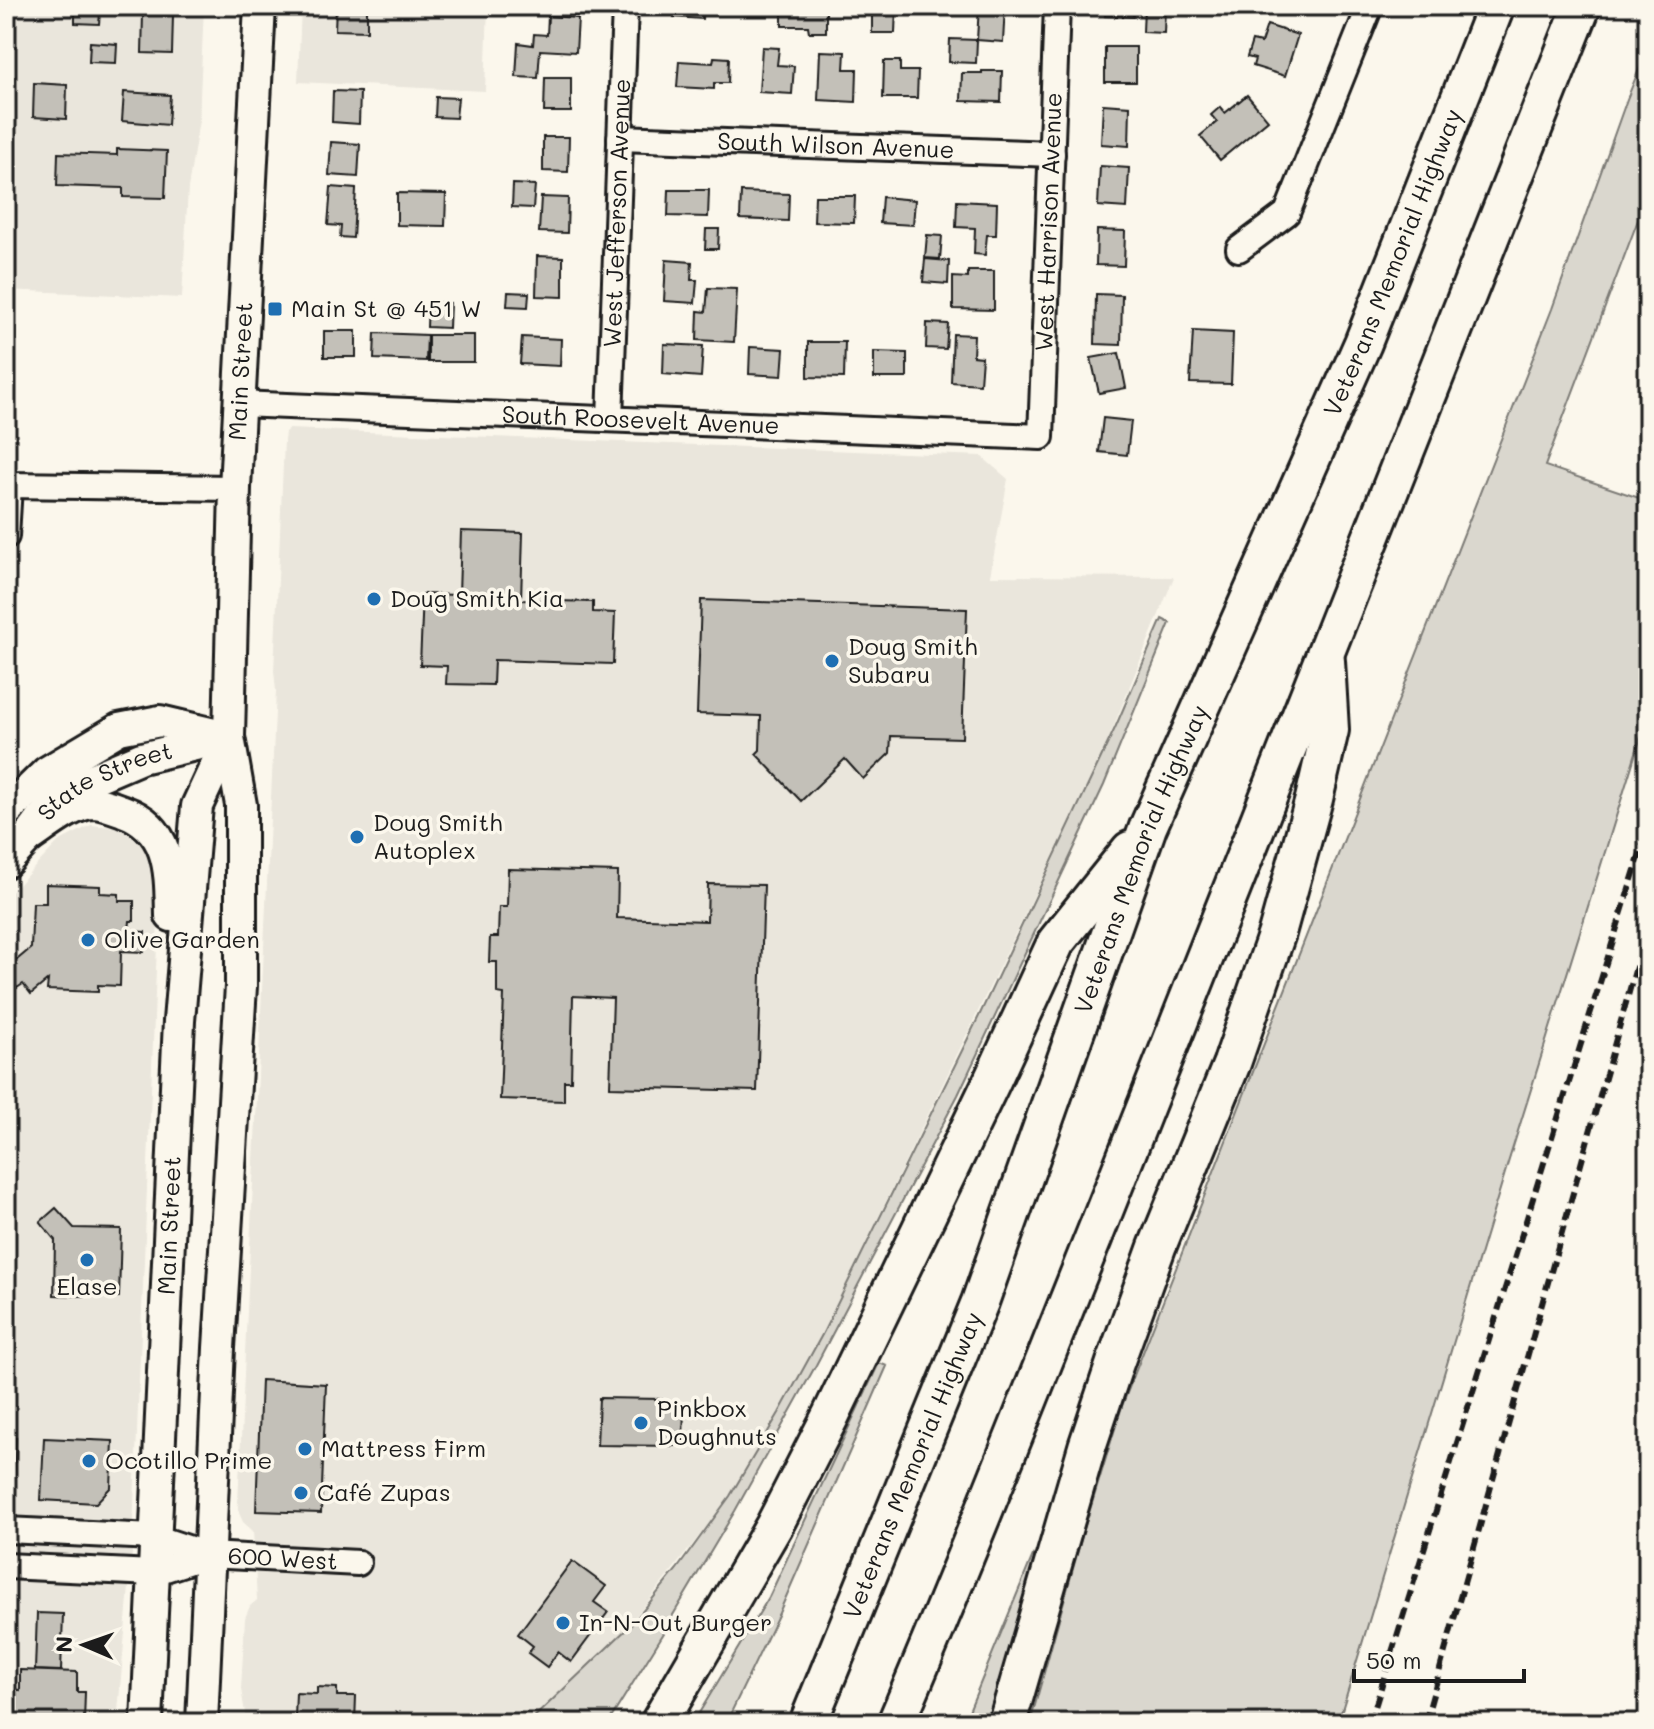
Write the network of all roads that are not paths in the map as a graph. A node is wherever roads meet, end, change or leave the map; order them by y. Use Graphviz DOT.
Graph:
graph roads {
  1 [pos="260,6"];
  2 [pos="625,6"];
  3 [pos="1057,6"];
  4 [pos="1370,6"];
  5 [pos="1496,6"];
  6 [pos="1582,6"];
  7 [pos="620,138"];
  8 [pos="1052,154"];
  9 [pos="1239,249"];
  10 [pos="241,404"];
  11 [pos="610,419"];
  12 [pos="1041,437"];
  13 [pos="7,486"];
  14 [pos="235,488"];
  15 [pos="6,536"];
  16 [pos="1325,651"];
  17 [pos="229,737"];
  18 [pos="8,807"];
  19 [pos="1148,827"];
  20 [pos="28,838"];
  21 [pos="6,862"];
  22 [pos="179,1021"];
  23 [pos="6,1530"];
  24 [pos="154,1537"];
  25 [pos="208,1555"];
  26 [pos="358,1563"];
  27 [pos="6,1566"];
  28 [pos="153,1573"];
  29 [pos="708,1637"];
  30 [pos="147,1723"];
  31 [pos="202,1723"];
  32 [pos="643,1723"];
  33 [pos="659,1723"];
  34 [pos="808,1723"];
  35 [pos="896,1723"];
  36 [pos="1007,1723"];
  1 -- 10 [label="main road, Main Street"];
  2 -- 7 [label="street, West Jefferson Avenue"];
  3 -- 8 [label="street, West Harrison Avenue"];
  4 -- 9 [label="street"];
  5 -- 19 [label="highway, Veterans Memorial Highway"];
  6 -- 16 [label="highway"];
  7 -- 8 [label="street, South Wilson Avenue"];
  7 -- 11 [label="street, West Jefferson Avenue"];
  8 -- 12 [label="street, West Harrison Avenue"];
  10 -- 11 [label="street, South Roosevelt Avenue"];
  10 -- 14 [label="main road, Main Street"];
  11 -- 12 [label="street, South Roosevelt Avenue"];
  13 -- 14 [label="street"];
  13 -- 15 [label="street"];
  14 -- 17 [label="main road, Main Street"];
  16 -- 35 [label="highway"];
  16 -- 36 [label="highway"];
  17 -- 18 [label="main road, State Street"];
  17 -- 20 [label="main road, State Street"];
  17 -- 22 [label="main road, Main Street"];
  17 -- 25 [label="main road, Main Street"];
  19 -- 29 [label="highway"];
  19 -- 34 [label="highway, Veterans Memorial Highway"];
  20 -- 21 [label="main road"];
  20 -- 22 [label="main road, State Street"];
  22 -- 24 [label="main road, Main Street"];
  23 -- 24 [label="street"];
  24 -- 25 [label="street"];
  24 -- 28 [label="main road, Main Street"];
  25 -- 26 [label="street, 600 West"];
  25 -- 28 [label="street"];
  25 -- 31 [label="main road, Main Street"];
  27 -- 28 [label="street"];
  28 -- 30 [label="main road, Main Street"];
  29 -- 32 [label="highway"];
  29 -- 33 [label="highway"];
}
